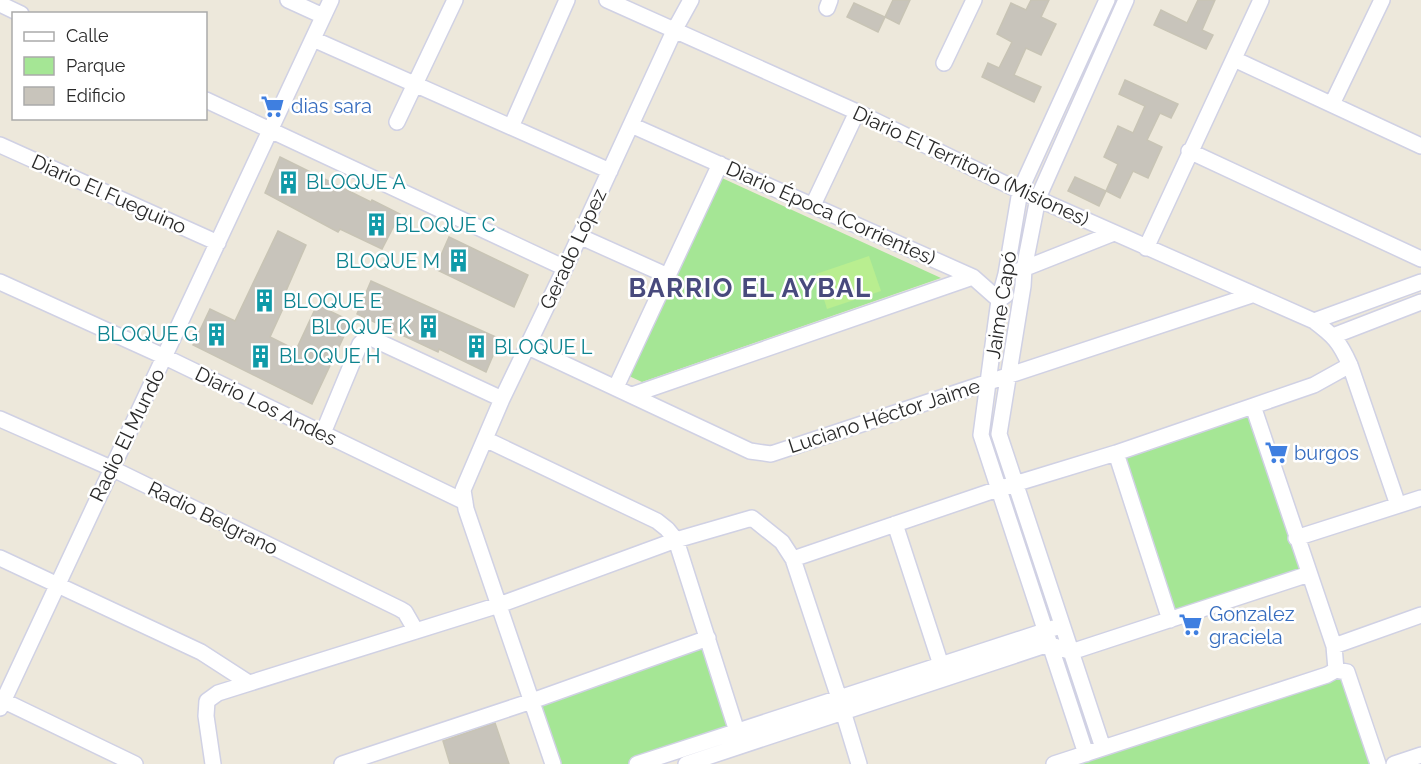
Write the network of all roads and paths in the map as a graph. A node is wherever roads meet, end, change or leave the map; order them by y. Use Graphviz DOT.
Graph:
graph roads {
  1 [pos="288,0"];
  2 [pos="331,0"];
  3 [pos="455,0"];
  4 [pos="567,0"];
  5 [pos="607,0"];
  6 [pos="691,0"];
  7 [pos="974,0"];
  8 [pos="1107,0"];
  9 [pos="1126,0"];
  10 [pos="1261,0"];
  11 [pos="1382,0"];
  12 [pos="0,4"];
  13 [pos="17,12"];
  14 [pos="323,16"];
  15 [pos="675,29"];
  16 [pos="313,39"];
  17 [pos="1234,59"];
  18 [pos="944,63"];
  19 [pos="415,84"];
  20 [pos="207,100"];
  21 [pos="1332,104"];
  22 [pos="857,112"];
  23 [pos="397,122"];
  24 [pos="631,125"];
  25 [pos="511,127"];
  26 [pos="270,130"];
  27 [pos="0,145"];
  28 [pos="1421,146"];
  29 [pos="1189,152"];
  30 [pos="720,164"];
  31 [pos="610,171"];
  32 [pos="1020,191"];
  33 [pos="1038,198"];
  34 [pos="813,206"];
  35 [pos="1114,233"];
  36 [pos="579,236"];
  37 [pos="218,243"];
  38 [pos="1146,248"];
  39 [pos="1421,259"];
  40 [pos="565,268"];
  41 [pos="1024,269"];
  42 [pos="1006,274"];
  43 [pos="668,276"];
  44 [pos="973,277"];
  45 [pos="0,282"];
  46 [pos="1421,282"];
  47 [pos="1023,285"];
  48 [pos="1252,295"];
  49 [pos="999,300"];
  50 [pos="1421,302"];
  51 [pos="1314,321"];
  52 [pos="1333,336"];
  53 [pos="526,346"];
  54 [pos="165,357"];
  55 [pos="1350,364"];
  56 [pos="1009,375"];
  57 [pos="989,382"];
  58 [pos="616,387"];
  59 [pos="632,395"];
  60 [pos="502,399"];
  61 [pos="1253,406"];
  62 [pos="0,419"];
  63 [pos="323,433"];
  64 [pos="485,439"];
  65 [pos="1116,453"];
  66 [pos="111,468"];
  67 [pos="1016,485"];
  68 [pos="998,489"];
  69 [pos="1421,498"];
  70 [pos="465,502"];
  71 [pos="1398,505"];
  72 [pos="895,524"];
  73 [pos="1296,538"];
  74 [pos="676,540"];
  75 [pos="0,558"];
  76 [pos="793,559"];
  77 [pos="1309,574"];
  78 [pos="58,585"];
  79 [pos="499,605"];
  80 [pos="1421,615"];
  81 [pos="1170,620"];
  82 [pos="1063,626"];
  83 [pos="416,631"];
  84 [pos="708,638"];
  85 [pos="1047,638"];
  86 [pos="1334,646"];
  87 [pos="1071,652"];
  88 [pos="941,665"];
  89 [pos="1336,670"];
  90 [pos="249,683"];
  91 [pos="532,701"];
  92 [pos="1,702"];
  93 [pos="841,705"];
  94 [pos="739,739"];
  95 [pos="1103,748"];
  96 [pos="1086,754"];
  97 [pos="1421,755"];
  98 [pos="135,764"];
  99 [pos="213,764"];
  100 [pos="342,764"];
  101 [pos="553,764"];
  102 [pos="637,764"];
  103 [pos="686,764"];
  104 [pos="859,764"];
  105 [pos="1054,764"];
  106 [pos="1378,764"];
  107 [pos="1394,764"];
  1 -- 14 [label="street"];
  2 -- 14 [label="street, Radio El Mundo"];
  3 -- 19 [label="street"];
  4 -- 25 [label="street"];
  5 -- 15 [label="street, Diario El Territorio (Misiones)"];
  6 -- 15 [label="street, Gerado López"];
  7 -- 18 [label="street"];
  8 -- 32 [label="street, Jaime Capó"];
  9 -- 33 [label="street, Jaime Capó"];
  10 -- 17 [label="street"];
  11 -- 21 [label="street"];
  12 -- 13 [label="street"];
  14 -- 16 [label="street, Radio El Mundo"];
  15 -- 22 [label="street, Diario El Territorio (Misiones)"];
  15 -- 24 [label="street, Gerado López"];
  16 -- 19 [label="street"];
  16 -- 26 [label="street, Radio El Mundo"];
  17 -- 21 [label="street"];
  17 -- 29 [label="street"];
  19 -- 23 [label="street"];
  19 -- 25 [label="street"];
  20 -- 26 [label="street"];
  21 -- 28 [label="street"];
  22 -- 32 [label="street, Diario El Territorio (Misiones)"];
  22 -- 34 [label="street"];
  24 -- 30 [label="street, Diario Época (Corrientes)"];
  24 -- 31 [label="street, Gerado López"];
  25 -- 31 [label="street"];
  26 -- 37 [label="street, Radio El Mundo"];
  26 -- 40 [label="street"];
  27 -- 37 [label="street, Diario El Fueguino"];
  29 -- 38 [label="street"];
  29 -- 39 [label="street"];
  30 -- 34 [label="street, Diario Época (Corrientes)"];
  30 -- 43 [label="street"];
  31 -- 36 [label="street, Gerado López"];
  32 -- 33 [label="street, Diario El Territorio (Misiones)"];
  32 -- 42 [label="street, Jaime Capó"];
  33 -- 35 [label="street, Diario El Territorio (Misiones)"];
  33 -- 41 [label="street, Jaime Capó"];
  34 -- 44 [label="street, Diario Época (Corrientes)"];
  35 -- 38 [label="street, Diario El Territorio (Misiones)"];
  35 -- 41 [label="street"];
  36 -- 40 [label="street, Gerado López"];
  36 -- 43 [label="street"];
  37 -- 54 [label="street, Radio El Mundo"];
  38 -- 48 [label="street, Diario El Territorio (Misiones)"];
  40 -- 53 [label="street, Gerado López"];
  41 -- 42 [label="street"];
  41 -- 47 [label="street, Jaime Capó"];
  42 -- 49 [label="street, Jaime Capó"];
  43 -- 58 [label="street"];
  44 -- 49 [label="street, Diario Época (Corrientes)"];
  44 -- 59 [label="street"];
  45 -- 54 [label="street, Diario Los Andes"];
  46 -- 51 [label="street"];
  47 -- 49 [label="street"];
  47 -- 56 [label="street, Jaime Capó"];
  48 -- 51 [label="street, Diario El Territorio (Misiones)"];
  48 -- 56 [label="street, Luciano Héctor Jaime"];
  49 -- 57 [label="street, Jaime Capó"];
  50 -- 52 [label="street"];
  51 -- 52 [label="street, Diario El Territorio (Misiones)"];
  52 -- 55 [label="street, Diario El Territorio (Misiones)"];
  53 -- 58 [label="street, Luciano Héctor Jaime"];
  53 -- 60 [label="street, Gerado López"];
  54 -- 63 [label="street, Diario Los Andes"];
  54 -- 66 [label="street, Radio El Mundo"];
  55 -- 61 [label="street"];
  55 -- 71 [label="street, Diario El Territorio (Misiones)"];
  56 -- 57 [label="street, Luciano Héctor Jaime"];
  56 -- 67 [label="street, Jaime Capó"];
  57 -- 59 [label="street, Luciano Héctor Jaime"];
  57 -- 68 [label="street, Jaime Capó"];
  58 -- 59 [label="street, Luciano Héctor Jaime"];
  60 -- 63 [label="street"];
  60 -- 64 [label="street, Gerado López"];
  61 -- 65 [label="street"];
  61 -- 73 [label="street"];
  62 -- 66 [label="street, Radio Belgrano"];
  63 -- 70 [label="street, Diario Los Andes"];
  64 -- 70 [label="street, Gerado López"];
  64 -- 74 [label="street"];
  65 -- 67 [label="street"];
  65 -- 81 [label="street"];
  66 -- 78 [label="street, Radio El Mundo"];
  66 -- 83 [label="street, Radio Belgrano"];
  67 -- 68 [label="street"];
  67 -- 82 [label="street, Jaime Capó"];
  68 -- 72 [label="street"];
  68 -- 85 [label="street, Jaime Capó"];
  69 -- 71 [label="street"];
  70 -- 79 [label="street, Gerado López"];
  71 -- 73 [label="street"];
  72 -- 76 [label="street"];
  72 -- 88 [label="street"];
  73 -- 77 [label="street"];
  74 -- 76 [label="street"];
  74 -- 79 [label="street"];
  74 -- 84 [label="street"];
  75 -- 78 [label="street"];
  76 -- 93 [label="street"];
  77 -- 81 [label="street"];
  77 -- 86 [label="street"];
  78 -- 90 [label="street"];
  78 -- 92 [label="street, Radio El Mundo"];
  79 -- 83 [label="street"];
  79 -- 91 [label="street, Gerado López"];
  80 -- 86 [label="street"];
  81 -- 87 [label="street"];
  82 -- 85 [label="street"];
  82 -- 87 [label="street, Jaime Capó"];
  83 -- 90 [label="street"];
  84 -- 91 [label="street"];
  84 -- 94 [label="street"];
  85 -- 87 [label="street"];
  85 -- 88 [label="street"];
  85 -- 93 [label="street"];
  85 -- 96 [label="street, Jaime Capó"];
  86 -- 89 [label="street"];
  87 -- 95 [label="street, Jaime Capó"];
  88 -- 93 [label="street"];
  89 -- 95 [label="street"];
  89 -- 106 [label="street"];
  90 -- 99 [label="street"];
  91 -- 100 [label="street"];
  91 -- 101 [label="street, Gerado López"];
  92 -- 98 [label="street"];
  93 -- 94 [label="street"];
  93 -- 104 [label="street"];
  94 -- 102 [label="street"];
  94 -- 103 [label="street"];
  95 -- 96 [label="street"];
  96 -- 105 [label="street"];
  97 -- 107 [label="street"];
}
